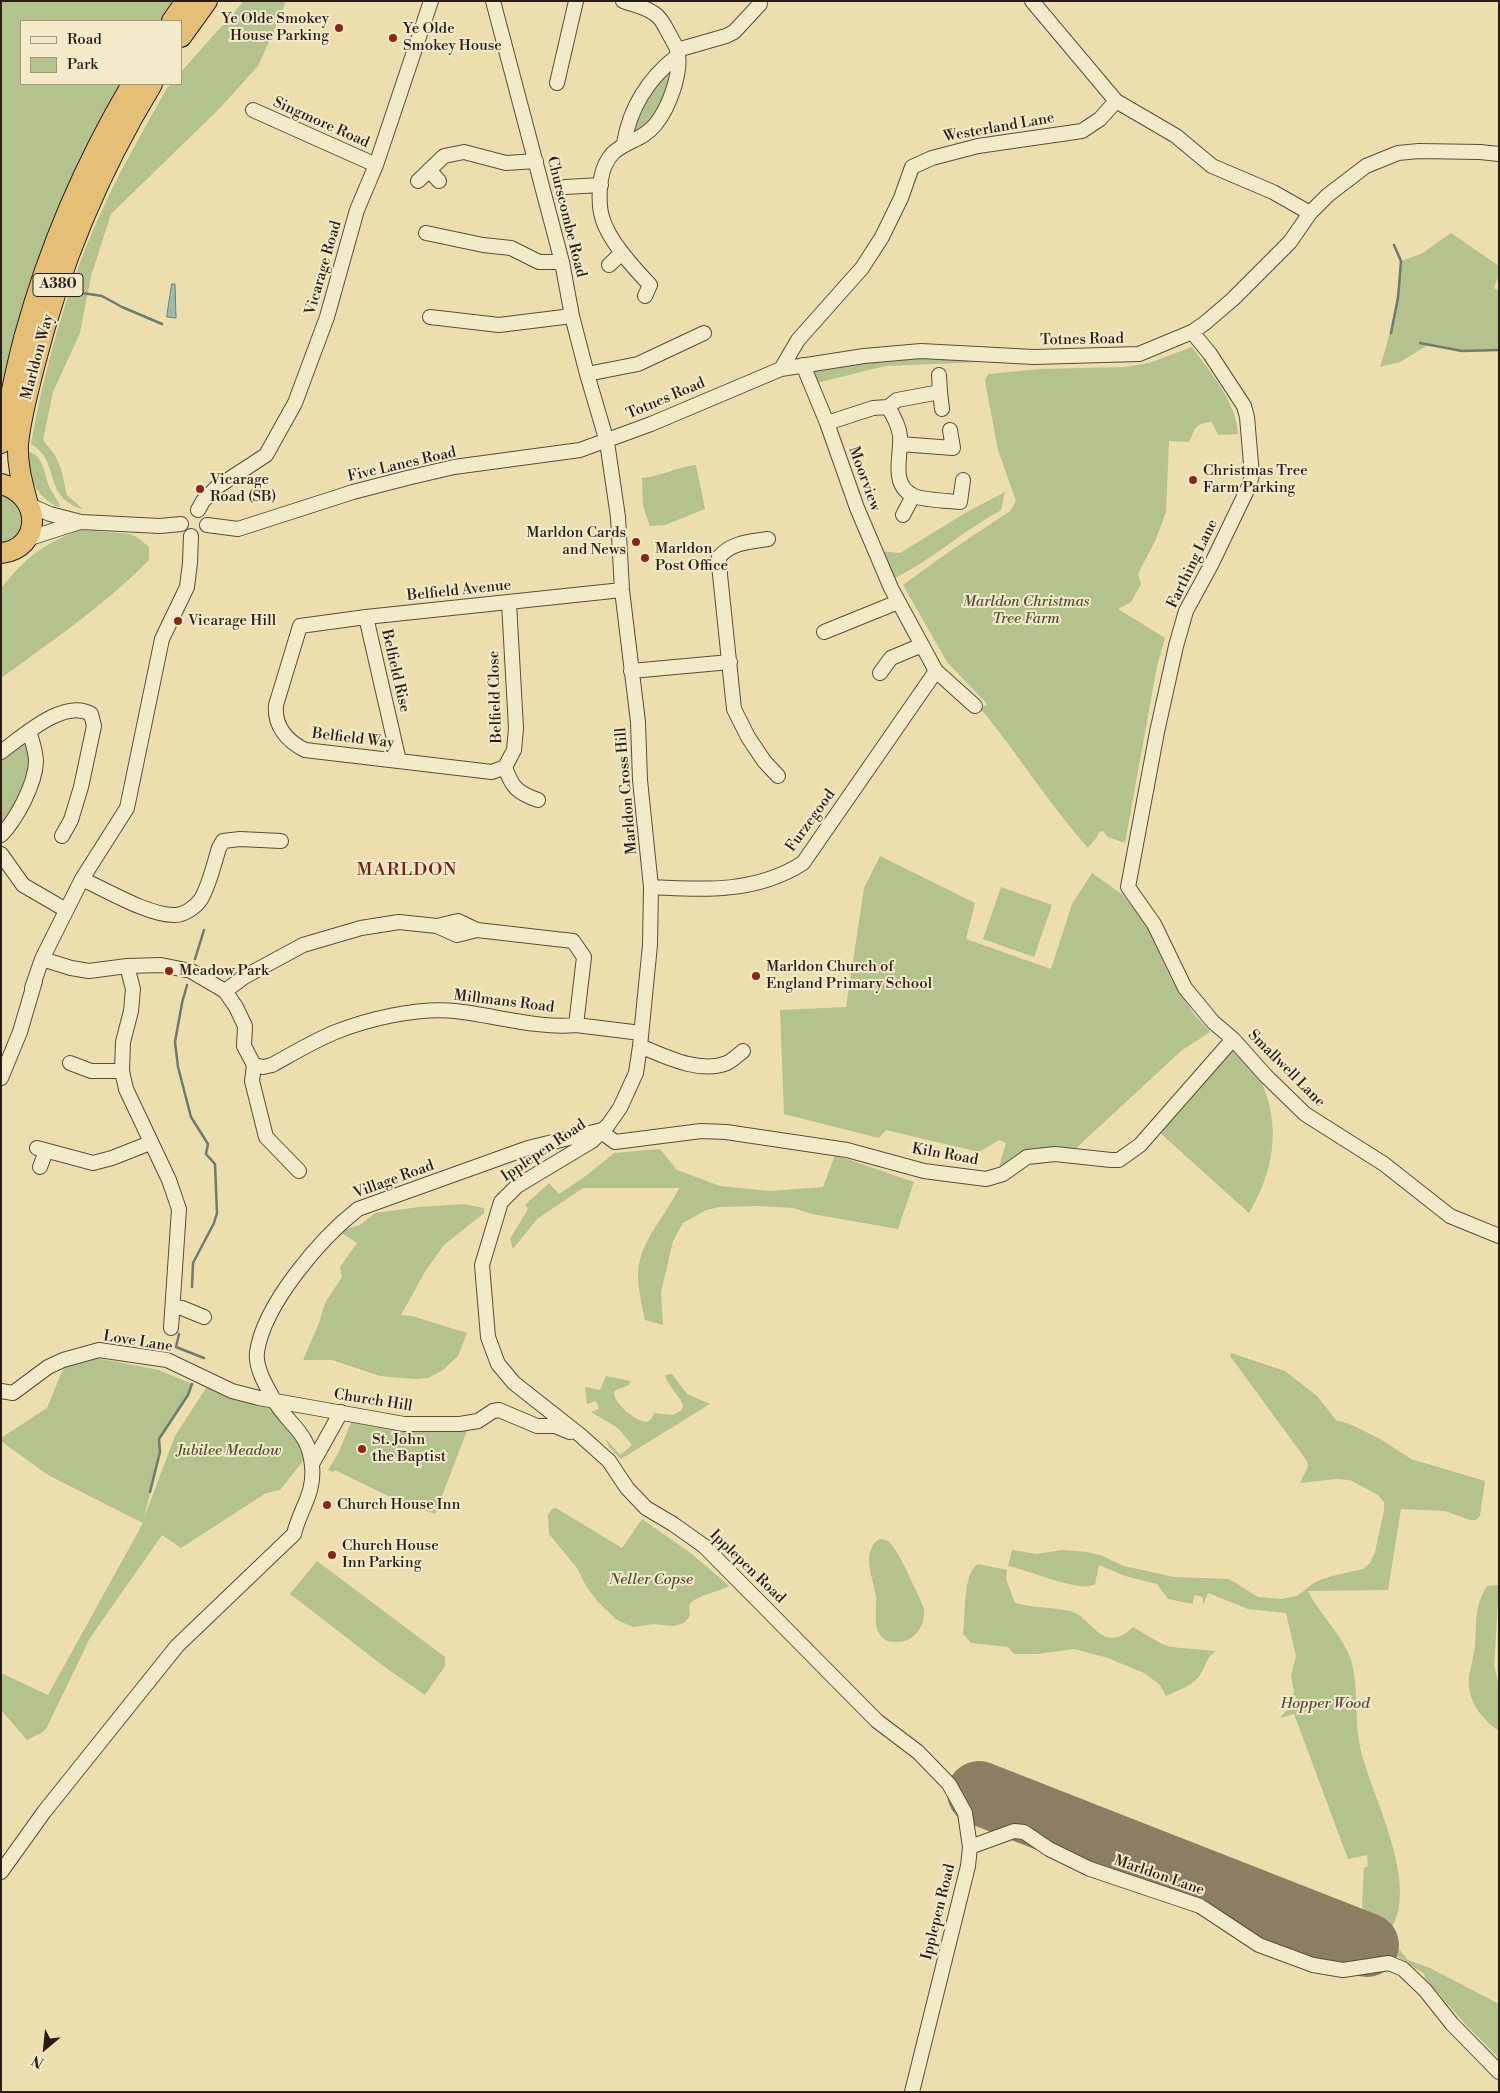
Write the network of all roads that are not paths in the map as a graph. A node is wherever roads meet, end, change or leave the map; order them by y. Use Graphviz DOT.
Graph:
graph roads {
  1 [pos="186,1"];
  2 [pos="207,1"];
  3 [pos="431,1"];
  4 [pos="493,1"];
  5 [pos="576,1"];
  6 [pos="623,1"];
  7 [pos="1032,1"];
  8 [pos="760,4"];
  9 [pos="173,20"];
  10 [pos="182,37"];
  11 [pos="677,53"];
  12 [pos="556,83"];
  13 [pos="131,85"];
  14 [pos="151,85"];
  15 [pos="1116,101"];
  16 [pos="253,110"];
  17 [pos="624,143"];
  18 [pos="1499,154"];
  19 [pos="536,161"];
  20 [pos="376,165"];
  21 [pos="429,170"];
  22 [pos="418,181"];
  23 [pos="439,181"];
  24 [pos="600,185"];
  25 [pos="565,188"];
  26 [pos="1310,214"];
  27 [pos="426,233"];
  28 [pos="622,254"];
  29 [pos="562,262"];
  30 [pos="609,265"];
  31 [pos="645,296"];
  32 [pos="572,316"];
  33 [pos="430,317"];
  34 [pos="1192,332"];
  35 [pos="704,333"];
  36 [pos="803,366"];
  37 [pos="780,369"];
  38 [pos="587,374"];
  39 [pos="939,375"];
  40 [pos="940,392"];
  41 [pos="888,407"];
  42 [pos="942,409"];
  43 [pos="827,423"];
  44 [pos="950,430"];
  45 [pos="607,442"];
  46 [pos="1,443"];
  47 [pos="900,444"];
  48 [pos="963,480"];
  49 [pos="1,484"];
  50 [pos="913,496"];
  51 [pos="28,503"];
  52 [pos="198,510"];
  53 [pos="903,515"];
  54 [pos="81,522"];
  55 [pos="181,524"];
  56 [pos="207,525"];
  57 [pos="191,536"];
  58 [pos="768,539"];
  59 [pos="24,542"];
  60 [pos="1,553"];
  61 [pos="1,566"];
  62 [pos="622,590"];
  63 [pos="898,602"];
  64 [pos="509,603"];
  65 [pos="366,617"];
  66 [pos="300,626"];
  67 [pos="824,632"];
  68 [pos="922,645"];
  69 [pos="730,662"];
  70 [pos="631,671"];
  71 [pos="936,671"];
  72 [pos="880,673"];
  73 [pos="975,706"];
  74 [pos="29,731"];
  75 [pos="1,752"];
  76 [pos="399,762"];
  77 [pos="505,767"];
  78 [pos="778,776"];
  79 [pos="538,800"];
  80 [pos="1,835"];
  81 [pos="62,836"];
  82 [pos="281,841"];
  83 [pos="1,854"];
  84 [pos="82,879"];
  85 [pos="651,887"];
  86 [pos="1128,887"];
  87 [pos="69,906"];
  88 [pos="42,959"];
  89 [pos="127,966"];
  90 [pos="32,988"];
  91 [pos="225,992"];
  92 [pos="576,1025"];
  93 [pos="1233,1039"];
  94 [pos="641,1040"];
  95 [pos="743,1051"];
  96 [pos="78,1062"];
  97 [pos="254,1065"];
  98 [pos="122,1071"];
  99 [pos="1,1078"];
  100 [pos="603,1130"];
  101 [pos="150,1143"];
  102 [pos="40,1168"];
  103 [pos="299,1171"];
  104 [pos="1499,1236"];
  105 [pos="173,1307"];
  106 [pos="204,1317"];
  107 [pos="171,1328"];
  108 [pos="1,1391"];
  109 [pos="274,1401"];
  110 [pos="341,1412"];
  111 [pos="580,1435"];
  112 [pos="312,1464"];
  113 [pos="970,1847"];
  114 [pos="1,1872"];
  115 [pos="1499,2072"];
  116 [pos="912,2092"];
  1 -- 9 [label="highway"];
  2 -- 10 [label="highway"];
  3 -- 20 [label="street, Vicarage Road"];
  4 -- 19 [label="street, Churscombe Road"];
  5 -- 12 [label="street"];
  6 -- 11 [label="street"];
  7 -- 15 [label="street"];
  8 -- 11 [label="street"];
  11 -- 17 [label="street"];
  11 -- 17 [label="street"];
  13 -- 46 [label="highway, Marldon Way / A380"];
  14 -- 51 [label="highway, Marldon Way / A380"];
  15 -- 26 [label="street"];
  15 -- 37 [label="street, Westerland Lane"];
  16 -- 20 [label="street, Singmore Road"];
  17 -- 24 [label="street"];
  18 -- 26 [label="street, Totnes Road"];
  19 -- 21 [label="street"];
  19 -- 29 [label="street, Churscombe Road"];
  20 -- 52 [label="street, Vicarage Road"];
  21 -- 22 [label="street"];
  21 -- 23 [label="street"];
  24 -- 25 [label="street"];
  24 -- 28 [label="street"];
  26 -- 34 [label="street, Totnes Road"];
  27 -- 29 [label="street"];
  28 -- 30 [label="street"];
  28 -- 31 [label="street"];
  29 -- 32 [label="street, Churscombe Road"];
  32 -- 33 [label="street"];
  32 -- 38 [label="street, Churscombe Road"];
  34 -- 36 [label="street, Totnes Road"];
  34 -- 86 [label="street, Farthing Lane"];
  35 -- 38 [label="street"];
  36 -- 37 [label="street, Totnes Road"];
  36 -- 43 [label="street, Moorview"];
  37 -- 45 [label="street, Totnes Road"];
  38 -- 45 [label="street, Churscombe Road"];
  39 -- 40 [label="street"];
  40 -- 41 [label="street"];
  40 -- 42 [label="street"];
  41 -- 43 [label="street"];
  41 -- 47 [label="street"];
  43 -- 63 [label="street, Moorview"];
  44 -- 47 [label="street"];
  45 -- 56 [label="street, Five Lanes Road"];
  45 -- 62 [label="street, Marldon Cross Hill"];
  47 -- 50 [label="street"];
  48 -- 50 [label="street"];
  49 -- 51 [label="highway"];
  50 -- 53 [label="street"];
  51 -- 54 [label="street"];
  51 -- 59 [label="highway, Marldon Way"];
  52 -- 55 [label="street"];
  52 -- 56 [label="street"];
  54 -- 55 [label="street"];
  54 -- 59 [label="street"];
  55 -- 57 [label="street"];
  56 -- 57 [label="street"];
  57 -- 84 [label="street"];
  58 -- 69 [label="street"];
  59 -- 60 [label="highway"];
  59 -- 61 [label="highway"];
  62 -- 64 [label="street, Belfield Avenue"];
  62 -- 70 [label="street, Marldon Cross Hill"];
  63 -- 67 [label="street"];
  63 -- 68 [label="street, Moorview"];
  64 -- 65 [label="street, Belfield Avenue"];
  64 -- 77 [label="street, Belfield Close"];
  65 -- 66 [label="street, Belfield Avenue"];
  65 -- 76 [label="street, Belfield Rise"];
  66 -- 76 [label="street, Belfield Way"];
  68 -- 71 [label="street, Moorview"];
  68 -- 72 [label="street"];
  69 -- 70 [label="street"];
  69 -- 78 [label="street"];
  70 -- 85 [label="street, Marldon Cross Hill"];
  71 -- 73 [label="street"];
  71 -- 85 [label="street, Furzegood"];
  74 -- 75 [label="street"];
  74 -- 80 [label="street"];
  74 -- 81 [label="street"];
  76 -- 77 [label="street, Belfield Way"];
  77 -- 79 [label="street"];
  82 -- 84 [label="street"];
  83 -- 87 [label="street"];
  84 -- 87 [label="street"];
  85 -- 94 [label="street, Marldon Cross Hill"];
  86 -- 93 [label="street, Smallwell Lane"];
  87 -- 88 [label="street"];
  88 -- 89 [label="street"];
  88 -- 90 [label="street"];
  88 -- 99 [label="street"];
  89 -- 91 [label="street"];
  89 -- 98 [label="street"];
  91 -- 92 [label="street"];
  91 -- 97 [label="street"];
  92 -- 94 [label="street, Millmans Road"];
  92 -- 97 [label="street, Millmans Road"];
  93 -- 100 [label="street, Kiln Road"];
  93 -- 104 [label="street, Smallwell Lane"];
  94 -- 95 [label="street, Millmans Road"];
  94 -- 100 [label="street, Marldon Cross Hill"];
  96 -- 98 [label="street"];
  97 -- 103 [label="street"];
  98 -- 101 [label="street"];
  100 -- 109 [label="street, Village Road"];
  100 -- 111 [label="street, Ipplepen Road"];
  101 -- 102 [label="street"];
  101 -- 105 [label="street"];
  105 -- 106 [label="street"];
  105 -- 107 [label="street"];
  108 -- 109 [label="street, Love Lane"];
  109 -- 110 [label="street, Church Hill"];
  109 -- 112 [label="street, Village Road"];
  110 -- 111 [label="street, Church Hill"];
  110 -- 112 [label="street"];
  111 -- 113 [label="street, Ipplepen Road"];
  112 -- 114 [label="street"];
  113 -- 115 [label="street, Marldon Lane"];
  113 -- 116 [label="street, Ipplepen Road"];
}
